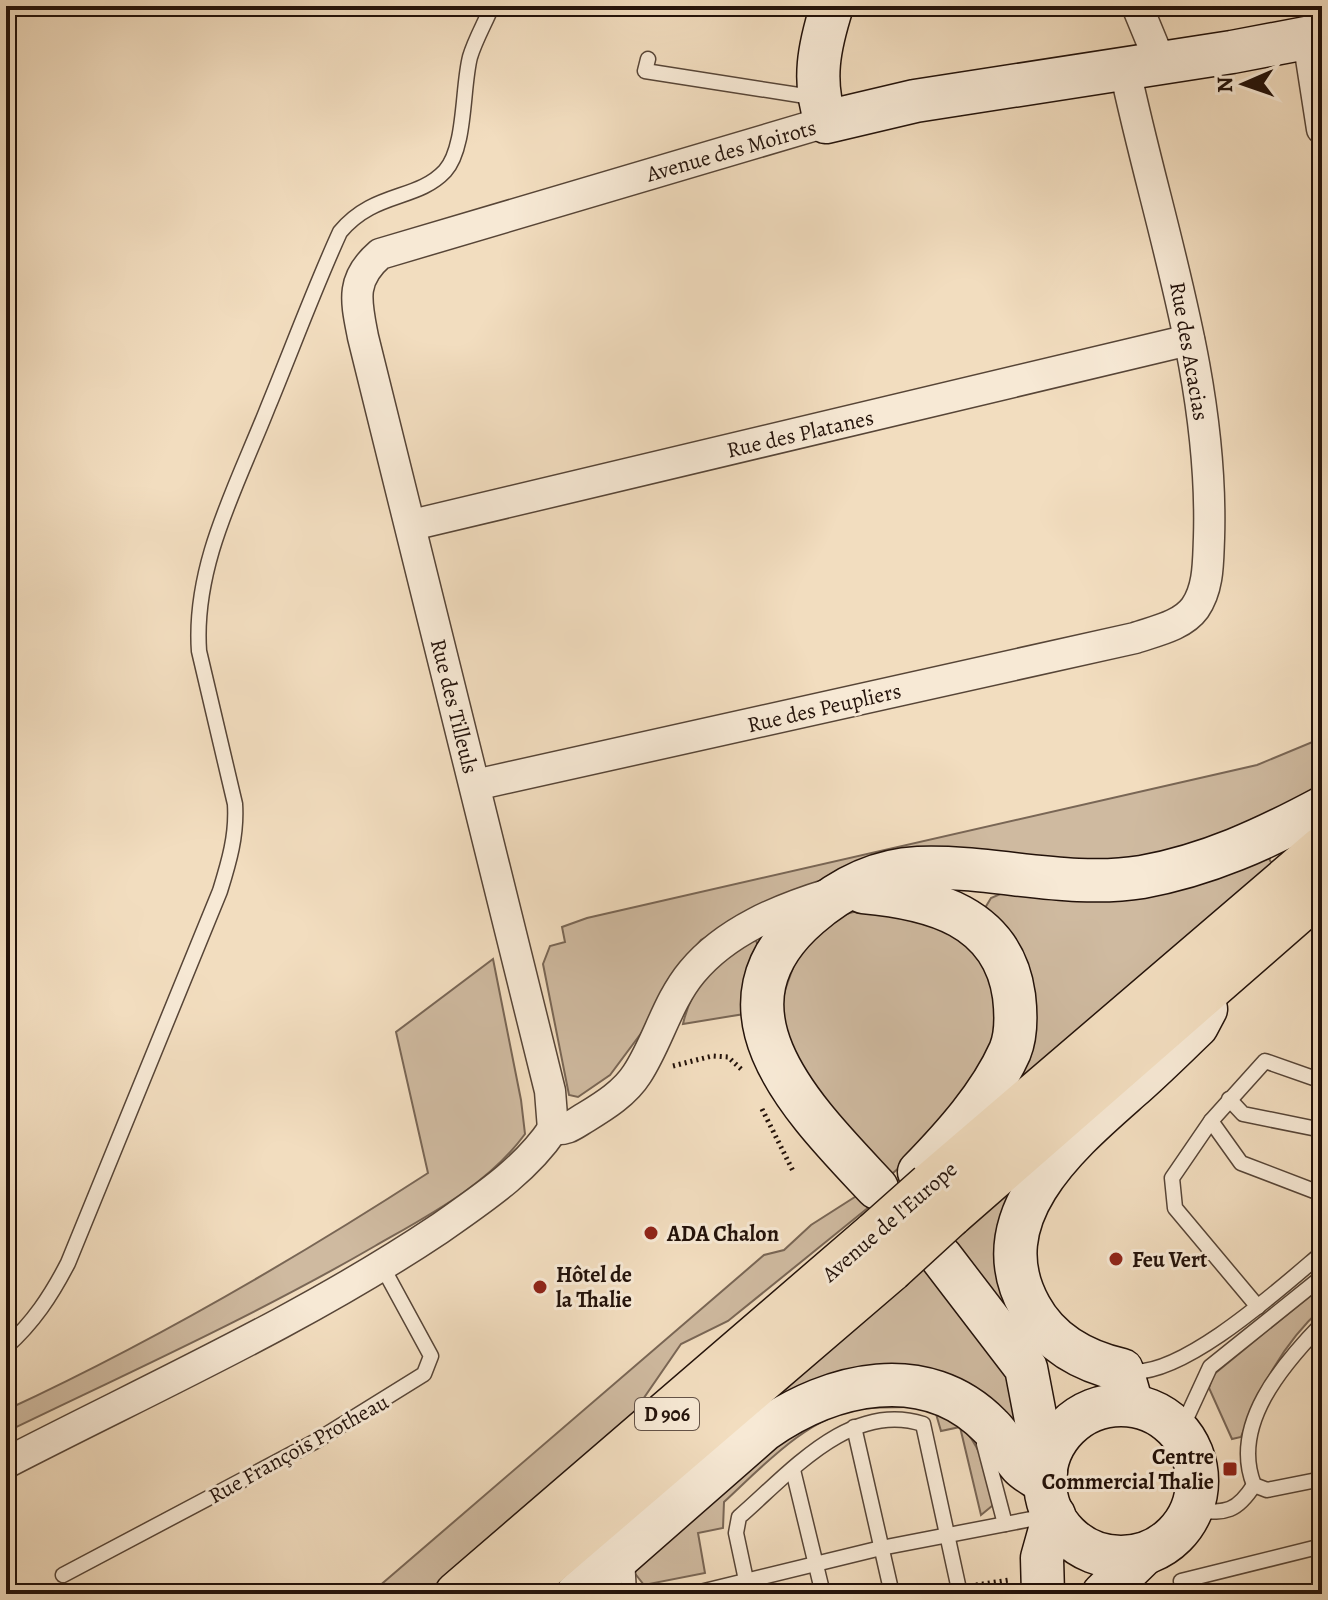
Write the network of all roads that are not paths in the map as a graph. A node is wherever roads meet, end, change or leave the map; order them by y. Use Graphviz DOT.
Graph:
graph roads {
  1 [pos="492,6"];
  2 [pos="832,6"];
  3 [pos="1137,6"];
  4 [pos="1315,37"];
  5 [pos="648,59"];
  6 [pos="1143,67"];
  7 [pos="822,110"];
  8 [pos="1322,129"];
  9 [pos="358,283"];
  10 [pos="1189,340"];
  11 [pos="412,525"];
  12 [pos="1173,625"];
  13 [pos="475,785"];
  14 [pos="1322,808"];
  15 [pos="1322,849"];
  16 [pos="842,890"];
  17 [pos="1322,890"];
  18 [pos="1228,971"];
  19 [pos="1322,1081"];
  20 [pos="1229,1099"];
  21 [pos="1211,1121"];
  22 [pos="553,1129"];
  23 [pos="1322,1130"];
  24 [pos="877,1188"];
  25 [pos="933,1190"];
  26 [pos="1322,1194"];
  27 [pos="883,1252"];
  28 [pos="1322,1253"];
  29 [pos="941,1257"];
  30 [pos="382,1266"];
  31 [pos="1322,1277"];
  32 [pos="1258,1307"];
  33 [pos="1322,1324"];
  34 [pos="6,1347"];
  35 [pos="1026,1368"];
  36 [pos="1125,1393"];
  37 [pos="963,1404"];
  38 [pos="854,1427"];
  39 [pos="1180,1432"];
  40 [pos="6,1463"];
  41 [pos="793,1470"];
  42 [pos="1322,1479"];
  43 [pos="1254,1485"];
  44 [pos="1048,1490"];
  45 [pos="1191,1511"];
  46 [pos="1005,1524"];
  47 [pos="947,1535"];
  48 [pos="1322,1546"];
  49 [pos="881,1548"];
  50 [pos="627,1553"];
  51 [pos="1144,1554"];
  52 [pos="816,1564"];
  53 [pos="63,1575"];
  54 [pos="1181,1581"];
  55 [pos="748,1587"];
  56 [pos="457,1594"];
  57 [pos="512,1594"];
  58 [pos="577,1594"];
  59 [pos="629,1594"];
  60 [pos="692,1594"];
  61 [pos="823,1594"];
  62 [pos="892,1594"];
  63 [pos="960,1594"];
  64 [pos="1043,1594"];
  65 [pos="1103,1594"];
  1 -- 34 [label="lane"];
  2 -- 7 [label="street"];
  3 -- 6 [label="street, Rue des Acacias"];
  4 -- 6 [label="street, Avenue des Moirots"];
  4 -- 8 [label="street"];
  5 -- 7 [label="lane"];
  6 -- 7 [label="street, Avenue des Moirots"];
  6 -- 10 [label="street, Rue des Acacias"];
  7 -- 9 [label="street, Avenue des Moirots"];
  9 -- 11 [label="street, Rue des Tilleuls"];
  10 -- 11 [label="street, Rue des Platanes"];
  10 -- 12 [label="street, Rue des Acacias"];
  11 -- 13 [label="street, Rue des Tilleuls"];
  12 -- 13 [label="street, Rue des Peupliers"];
  13 -- 22 [label="street, Rue des Tilleuls"];
  14 -- 16 [label="street"];
  15 -- 25 [label="main road, Avenue de l'Europe / D 906"];
  16 -- 22 [label="street"];
  16 -- 24 [label="street"];
  16 -- 25 [label="street"];
  17 -- 18 [label="main road, Avenue de l'Europe / D 906"];
  18 -- 25 [label="main road, Avenue de l'Europe / D 906"];
  18 -- 36 [label="street"];
  19 -- 20 [label="lane"];
  20 -- 21 [label="lane"];
  20 -- 23 [label="lane"];
  21 -- 26 [label="lane"];
  21 -- 32 [label="lane"];
  22 -- 30 [label="street"];
  25 -- 27 [label="main road, Avenue de l'Europe / D 906, bridge"];
  27 -- 56 [label="main road, Avenue de l'Europe / D 906"];
  27 -- 57 [label="main road, Avenue de l'Europe / D 906"];
  28 -- 32 [label="lane"];
  29 -- 35 [label="street"];
  30 -- 40 [label="street"];
  30 -- 53 [label="lane, Rue François Protheau"];
  31 -- 39 [label="lane"];
  32 -- 36 [label="lane"];
  33 -- 43 [label="lane"];
  35 -- 36 [label="street"];
  35 -- 44 [label="street"];
  36 -- 39 [label="street"];
  36 -- 44 [label="street"];
  37 -- 44 [label="street"];
  37 -- 46 [label="lane"];
  37 -- 50 [label="street"];
  38 -- 41 [label="lane"];
  38 -- 47 [label="lane"];
  38 -- 49 [label="lane"];
  39 -- 45 [label="street"];
  41 -- 52 [label="lane"];
  41 -- 55 [label="lane"];
  42 -- 43 [label="lane"];
  43 -- 45 [label="lane"];
  44 -- 46 [label="lane"];
  44 -- 51 [label="street"];
  44 -- 64 [label="street"];
  45 -- 51 [label="street"];
  46 -- 47 [label="lane"];
  47 -- 49 [label="lane"];
  47 -- 63 [label="lane"];
  48 -- 54 [label="lane"];
  49 -- 52 [label="lane"];
  49 -- 62 [label="lane"];
  50 -- 58 [label="street"];
  50 -- 59 [label="lane"];
  51 -- 65 [label="street"];
  52 -- 55 [label="lane"];
  52 -- 61 [label="lane"];
  55 -- 60 [label="lane"];
}
